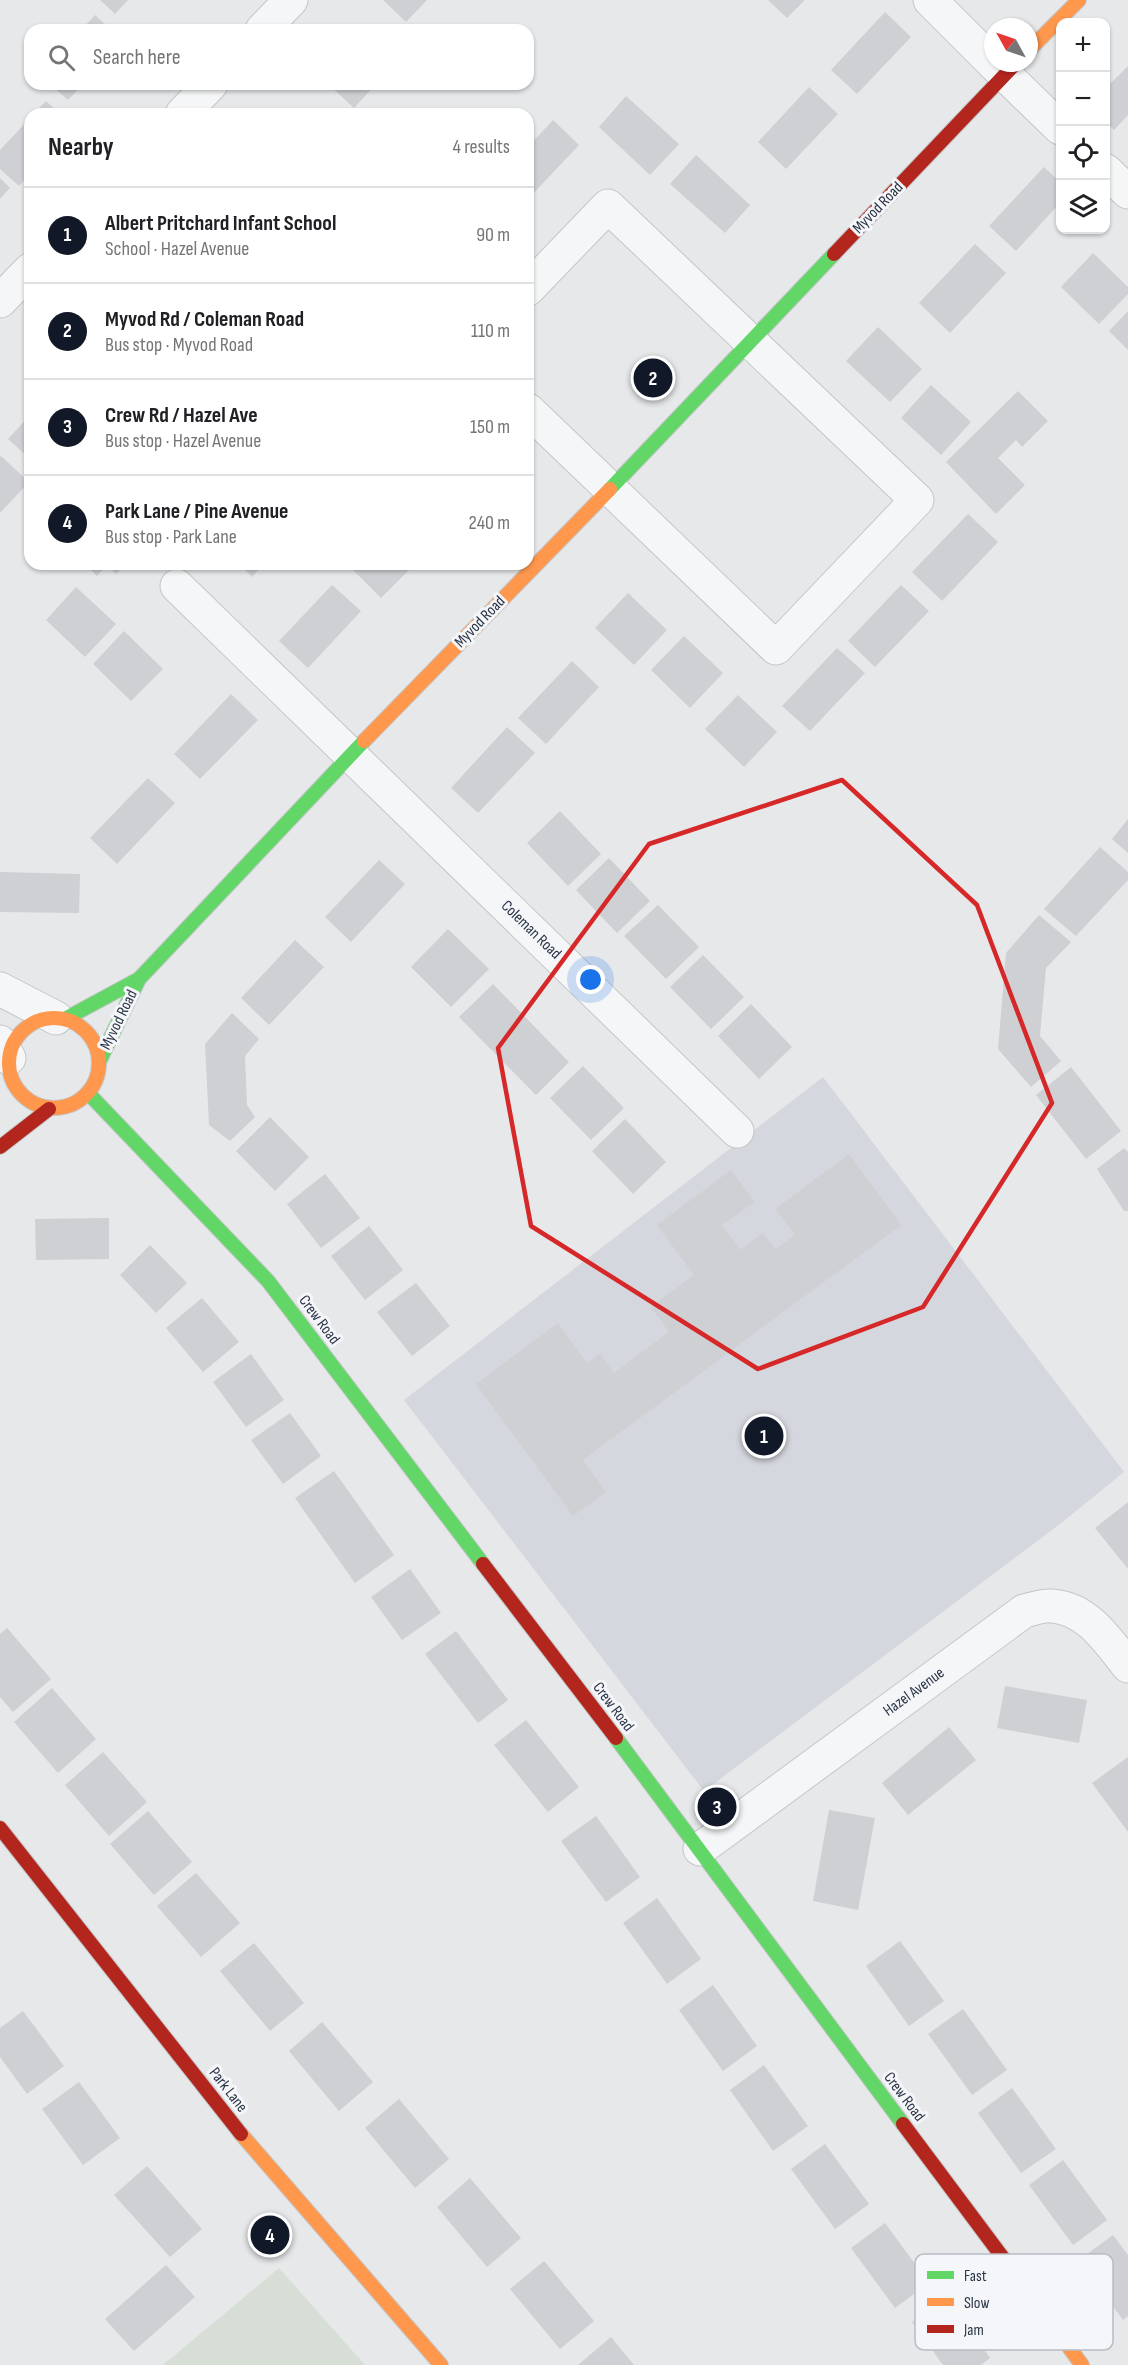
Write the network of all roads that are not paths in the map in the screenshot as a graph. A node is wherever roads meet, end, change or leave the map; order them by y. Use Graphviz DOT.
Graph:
graph roads {
  1 [pos="291,0"];
  2 [pos="930,0"];
  3 [pos="1078,0"];
  4 [pos="268,24"];
  5 [pos="1038,41"];
  6 [pos="984,50"];
  7 [pos="997,72"];
  8 [pos="1008,72"];
  9 [pos="205,90"];
  10 [pos="188,108"];
  11 [pos="1058,126"];
  12 [pos="1110,175"];
  13 [pos="1128,192"];
  14 [pos="24,276"];
  15 [pos="534,283"];
  16 [pos="0,301"];
  17 [pos="751,341"];
  18 [pos="534,416"];
  19 [pos="609,490"];
  20 [pos="534,567"];
  21 [pos="531,570"];
  22 [pos="177,586"];
  23 [pos="351,755"];
  24 [pos="140,979"];
  25 [pos="0,989"];
  26 [pos="61,1019"];
  27 [pos="6,1058"];
  28 [pos="99,1062"];
  29 [pos="0,1090"];
  30 [pos="88,1094"];
  31 [pos="49,1109"];
  32 [pos="737,1131"];
  33 [pos="0,1147"];
  34 [pos="1128,1666"];
  35 [pos="0,1828"];
  36 [pos="700,1849"];
  37 [pos="1000,2254"];
  38 [pos="1071,2350"];
  39 [pos="441,2365"];
  40 [pos="1082,2365"];
  1 -- 4 [label="street"];
  2 -- 6 [label="street"];
  3 -- 5 [label="street"];
  7 -- 17 [label="street, Myvod Road"];
  8 -- 11 [label="street"];
  9 -- 10 [label="street"];
  12 -- 13 [label="street"];
  14 -- 16 [label="street"];
  15 -- 17 [label="street"];
  17 -- 19 [label="street, Myvod Road"];
  17 -- 19 [label="street"];
  18 -- 19 [label="street"];
  19 -- 20 [label="street, Myvod Road"];
  21 -- 23 [label="street, Myvod Road"];
  22 -- 23 [label="street"];
  23 -- 24 [label="street, Myvod Road"];
  23 -- 32 [label="street, Coleman Road"];
  24 -- 26 [label="street, Myvod Road"];
  24 -- 28 [label="street, Myvod Road"];
  25 -- 26 [label="street"];
  26 -- 27 [label="street"];
  26 -- 28 [label="street"];
  27 -- 29 [label="street"];
  27 -- 31 [label="street"];
  28 -- 30 [label="street"];
  30 -- 31 [label="street"];
  30 -- 36 [label="street, Crew Road"];
  31 -- 33 [label="street"];
  34 -- 36 [label="street, Hazel Avenue"];
  35 -- 39 [label="street, Park Lane"];
  36 -- 37 [label="street, Crew Road"];
  38 -- 40 [label="street, Crew Road"];
}
